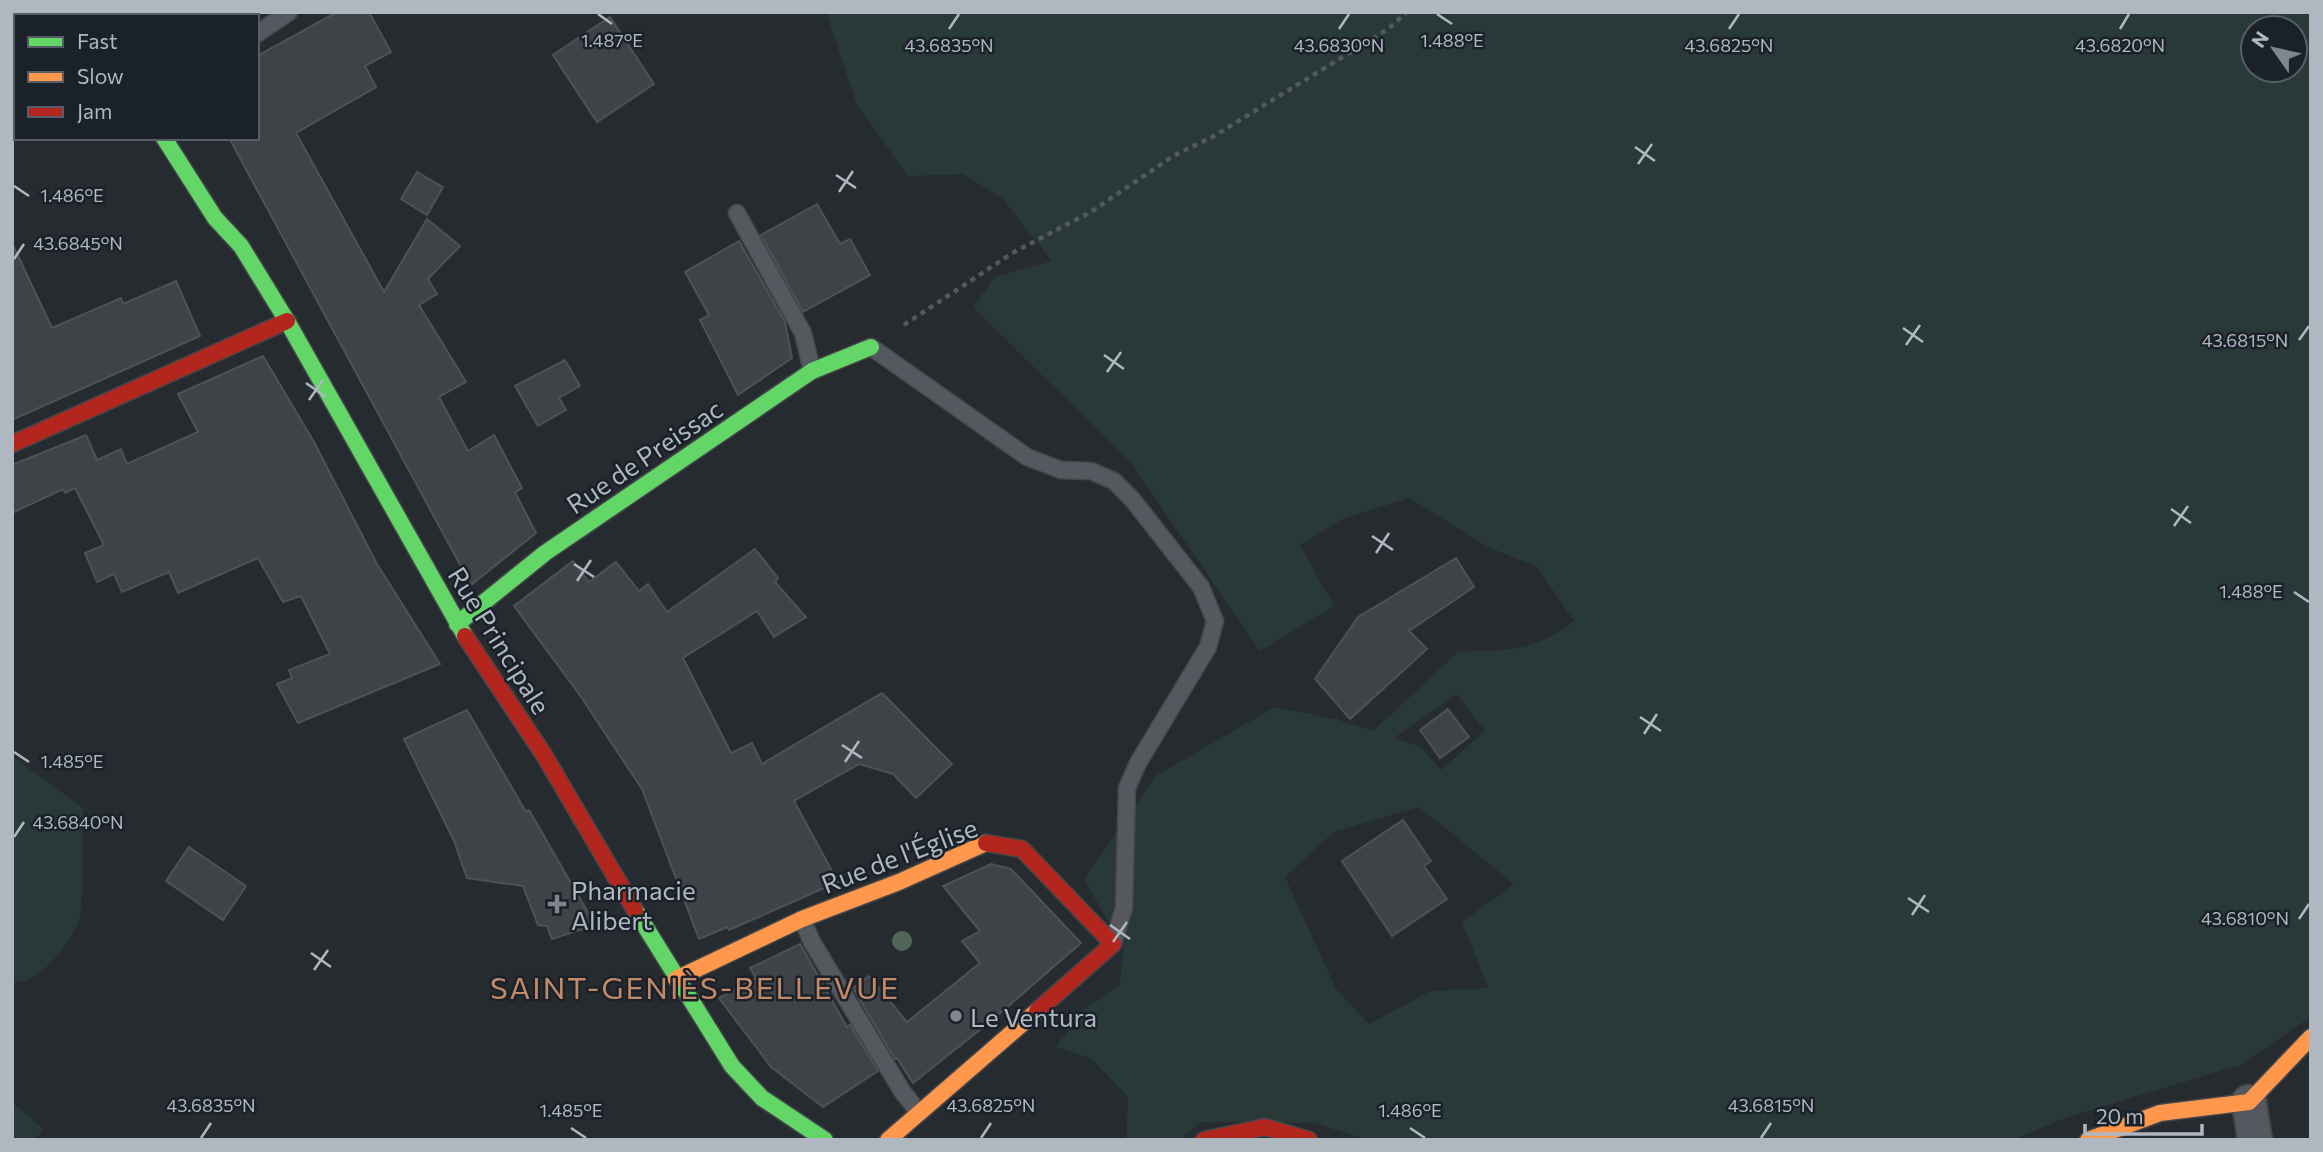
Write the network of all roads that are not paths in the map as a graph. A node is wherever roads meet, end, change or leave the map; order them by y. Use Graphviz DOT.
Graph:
graph roads {
  1 [pos="289,12"];
  2 [pos="259,33"];
  3 [pos="164,140"];
  4 [pos="737,213"];
  5 [pos="287,321"];
  6 [pos="871,347"];
  7 [pos="812,371"];
  8 [pos="12,444"];
  9 [pos="457,624"];
  10 [pos="802,919"];
  11 [pos="1113,944"];
  12 [pos="676,979"];
  13 [pos="2311,1037"];
  14 [pos="2249,1102"];
  15 [pos="919,1113"];
  16 [pos="825,1140"];
  17 [pos="888,1140"];
  18 [pos="1204,1140"];
  19 [pos="1310,1140"];
  20 [pos="2088,1140"];
  21 [pos="2255,1140"];
  1 -- 2 [label="lane"];
  3 -- 5 [label="street, Rue Principale"];
  4 -- 7 [label="lane"];
  5 -- 8 [label="street"];
  5 -- 9 [label="street, Rue Principale"];
  6 -- 7 [label="street, Rue de Preissac"];
  6 -- 11 [label="lane"];
  7 -- 9 [label="street, Rue de Preissac"];
  9 -- 12 [label="street, Rue Principale"];
  10 -- 11 [label="street, Rue de l'Église"];
  10 -- 12 [label="street, Rue de l'Église"];
  10 -- 15 [label="lane"];
  11 -- 15 [label="street"];
  12 -- 16 [label="street, Rue Principale"];
  13 -- 14 [label="street"];
  14 -- 20 [label="street"];
  14 -- 21 [label="street"];
  15 -- 17 [label="street"];
  18 -- 19 [label="street"];
}
